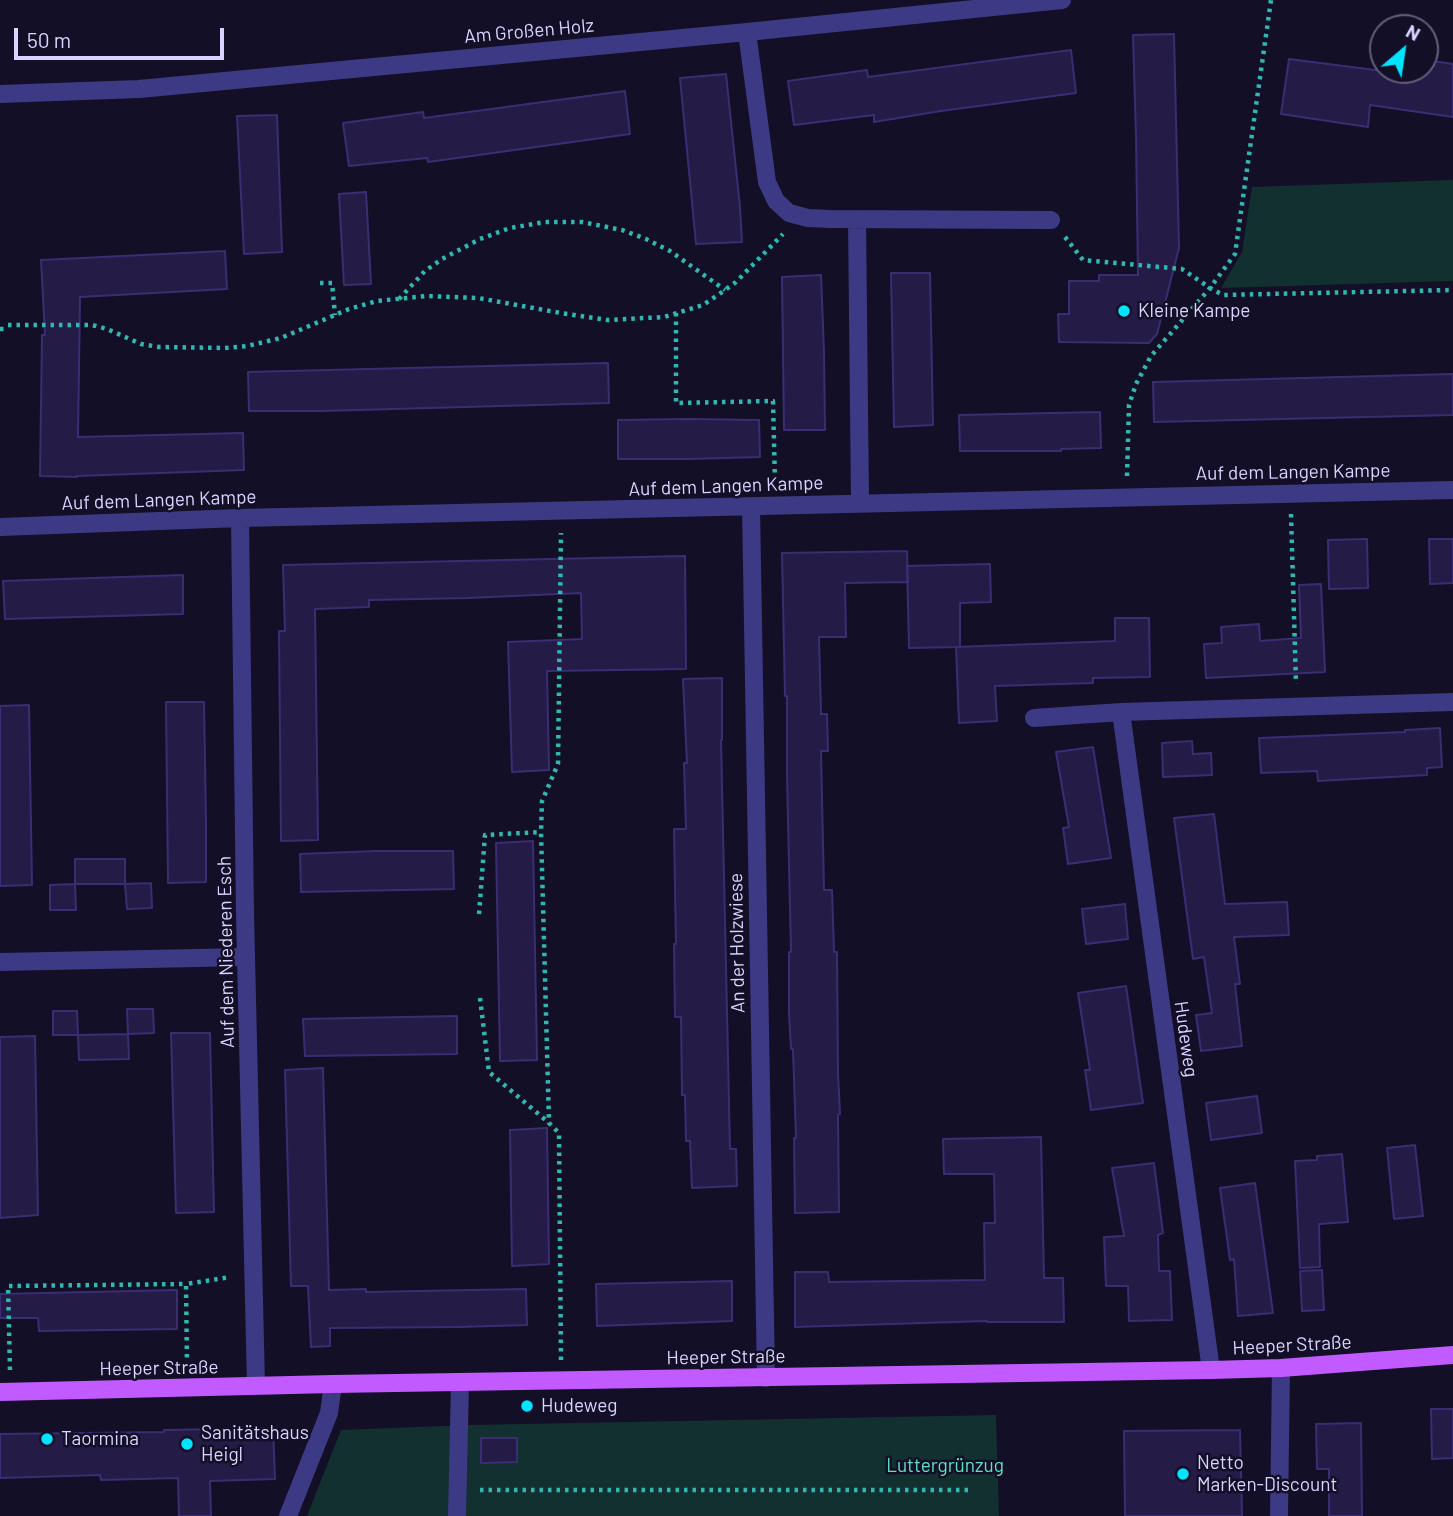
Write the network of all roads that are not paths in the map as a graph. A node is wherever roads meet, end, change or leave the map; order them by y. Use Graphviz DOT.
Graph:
graph roads {
  1 [pos="1062,0"];
  2 [pos="747,32"];
  3 [pos="0,94"];
  4 [pos="857,219"];
  5 [pos="1051,220"];
  6 [pos="1453,490"];
  7 [pos="860,503"];
  8 [pos="751,507"];
  9 [pos="240,518"];
  10 [pos="0,527"];
  11 [pos="1453,702"];
  12 [pos="1121,712"];
  13 [pos="1034,718"];
  14 [pos="246,957"];
  15 [pos="0,962"];
  16 [pos="1453,1355"];
  17 [pos="1281,1368"];
  18 [pos="1210,1370"];
  19 [pos="766,1378"];
  20 [pos="460,1382"];
  21 [pos="333,1384"];
  22 [pos="256,1386"];
  23 [pos="5,1392"];
  24 [pos="288,1516"];
  25 [pos="457,1516"];
  26 [pos="1279,1516"];
  1 -- 2 [label="street, Am Großen Holz"];
  2 -- 3 [label="street, Am Großen Holz"];
  2 -- 4 [label="street"];
  4 -- 5 [label="street"];
  4 -- 7 [label="street"];
  6 -- 7 [label="street, Auf dem Langen Kampe"];
  7 -- 8 [label="street, Auf dem Langen Kampe"];
  8 -- 9 [label="street, Auf dem Langen Kampe"];
  8 -- 19 [label="street, An der Holzwiese"];
  9 -- 10 [label="street, Auf dem Langen Kampe"];
  9 -- 14 [label="street, Auf dem Niederen Esch"];
  11 -- 12 [label="street"];
  12 -- 13 [label="street"];
  12 -- 18 [label="street, Hudeweg"];
  14 -- 15 [label="street"];
  14 -- 22 [label="street, Auf dem Niederen Esch"];
  16 -- 17 [label="main road, Heeper Straße"];
  17 -- 18 [label="main road, Heeper Straße"];
  17 -- 26 [label="street"];
  18 -- 19 [label="main road, Heeper Straße"];
  19 -- 20 [label="main road, Heeper Straße"];
  20 -- 21 [label="main road, Heeper Straße"];
  20 -- 25 [label="street"];
  21 -- 22 [label="main road, Heeper Straße"];
  21 -- 24 [label="street"];
  22 -- 23 [label="main road, Heeper Straße"];
}
